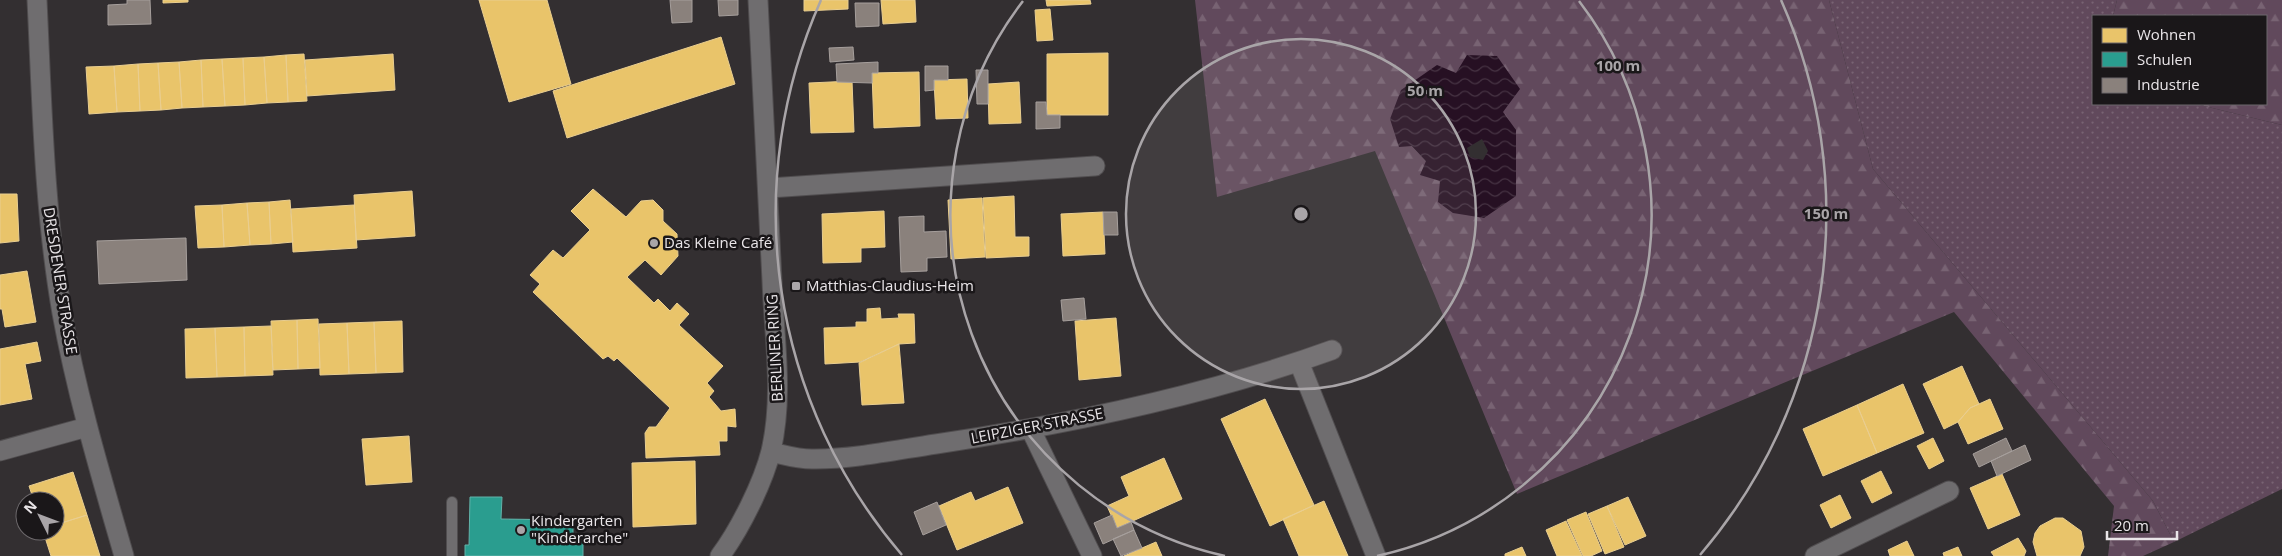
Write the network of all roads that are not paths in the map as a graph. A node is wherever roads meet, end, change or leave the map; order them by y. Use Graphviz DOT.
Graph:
graph roads {
  1 [pos="37,0"];
  2 [pos="758,0"];
  3 [pos="1095,166"];
  4 [pos="769,188"];
  5 [pos="1332,350"];
  6 [pos="1299,362"];
  7 [pos="87,427"];
  8 [pos="1031,430"];
  9 [pos="0,451"];
  10 [pos="771,452"];
  11 [pos="1949,491"];
  12 [pos="452,502"];
  13 [pos="124,556"];
  14 [pos="452,556"];
  15 [pos="720,556"];
  16 [pos="1092,556"];
  17 [pos="1376,556"];
  18 [pos="1815,556"];
  1 -- 7 [label="street, DRESDENER STRASSE"];
  2 -- 4 [label="street, BERLINER RING"];
  3 -- 4 [label="street"];
  4 -- 10 [label="street, BERLINER RING"];
  5 -- 6 [label="street, LEIPZIGER STRASSE"];
  6 -- 8 [label="street, LEIPZIGER STRASSE"];
  6 -- 17 [label="street"];
  7 -- 9 [label="street"];
  7 -- 13 [label="street, DRESDENER STRASSE"];
  8 -- 10 [label="street, LEIPZIGER STRASSE"];
  8 -- 16 [label="street"];
  10 -- 15 [label="street, BERLINER RING"];
  11 -- 18 [label="street"];
  12 -- 14 [label="lane"];
}
